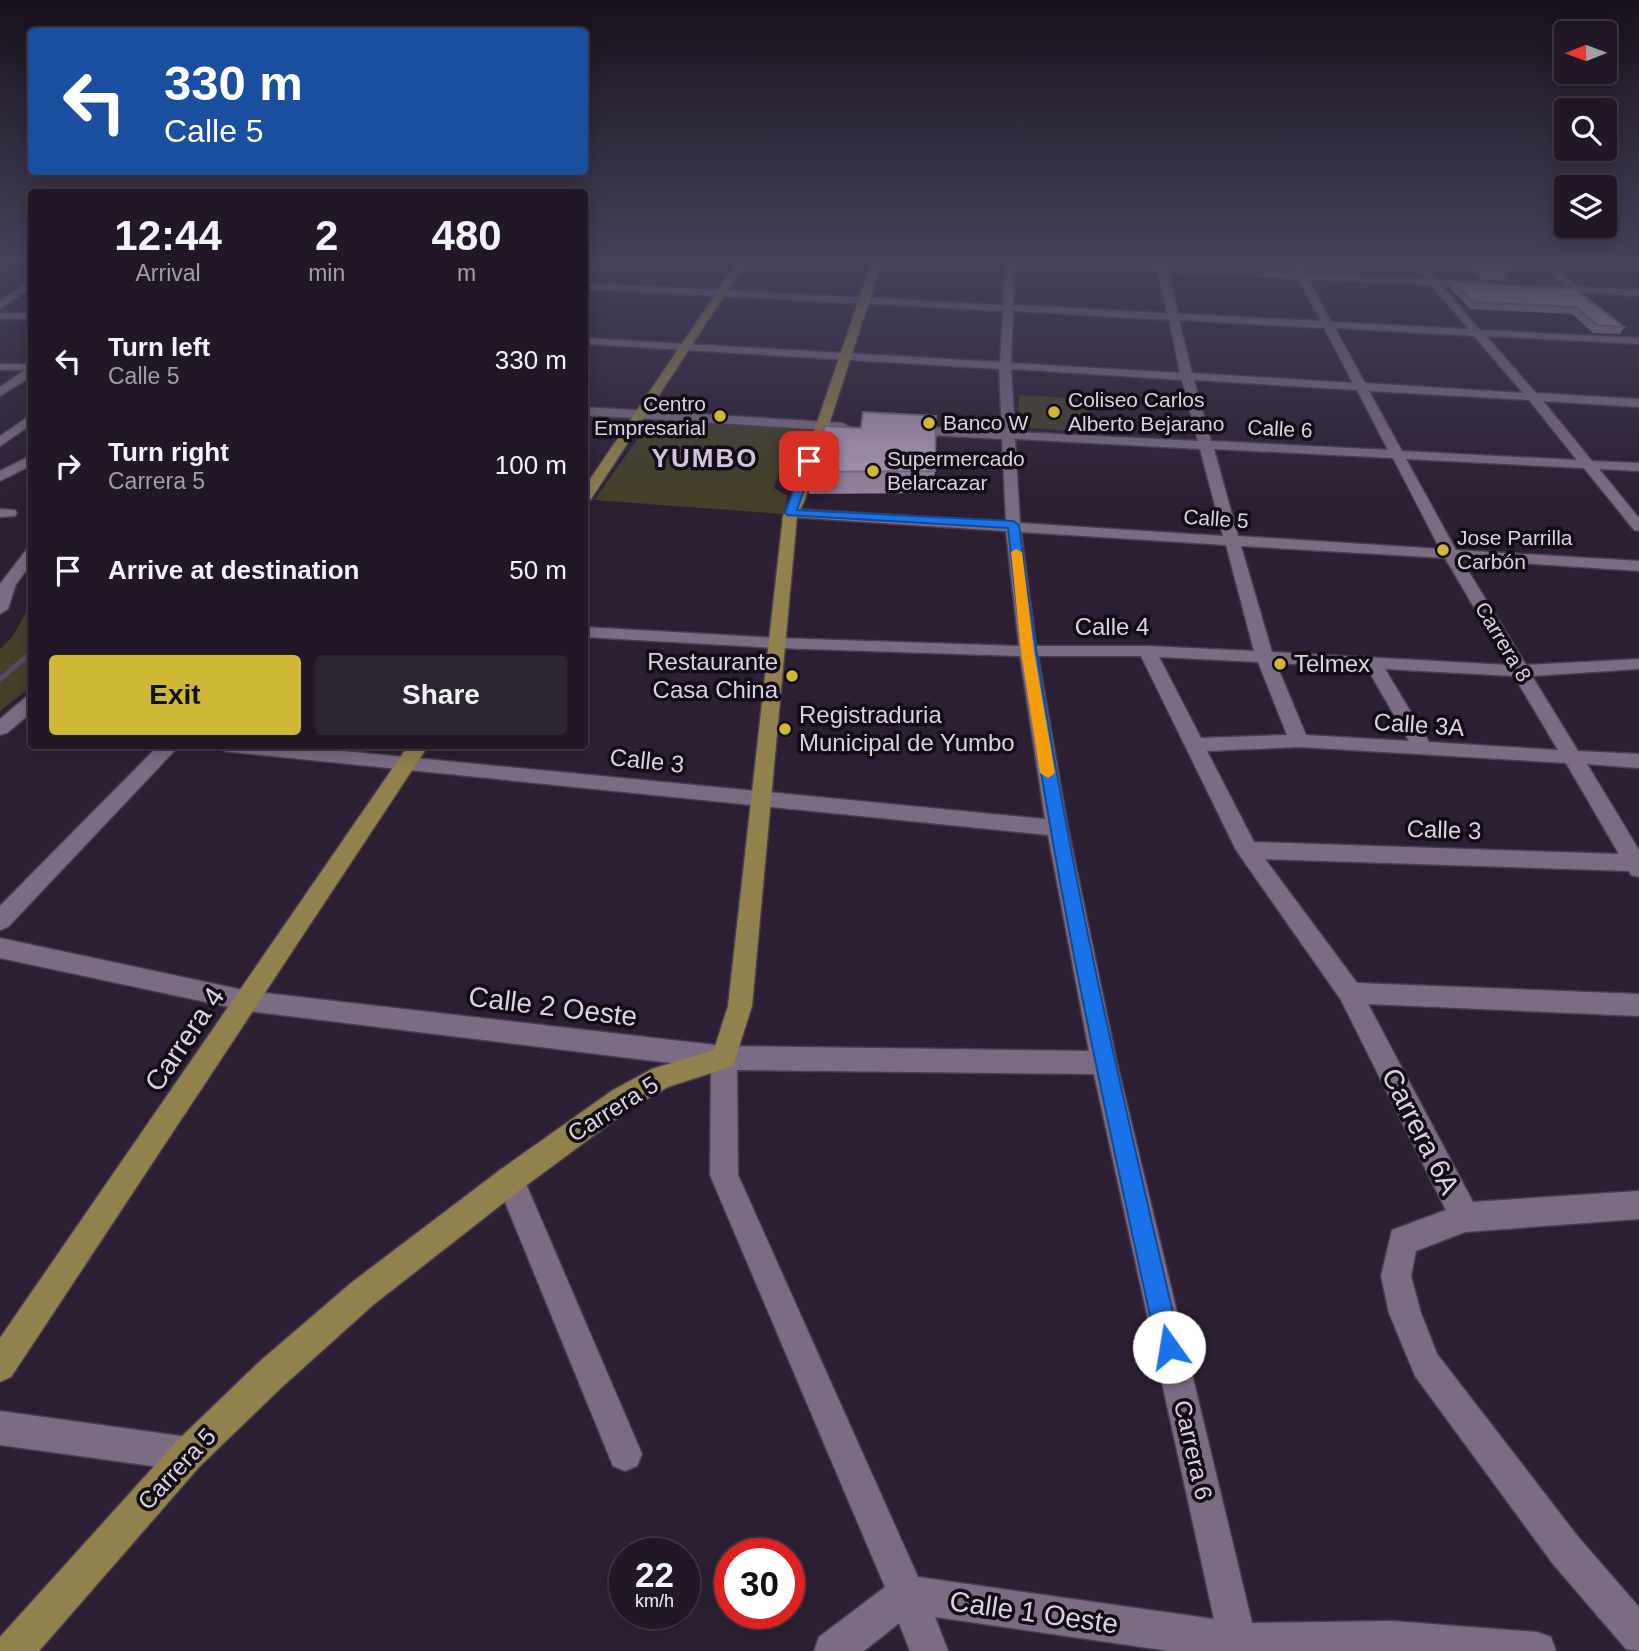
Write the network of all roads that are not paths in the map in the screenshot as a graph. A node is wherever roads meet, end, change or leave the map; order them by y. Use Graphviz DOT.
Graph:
graph roads {
  1 [pos="588,341"];
  2 [pos="689,341"];
  3 [pos="849,341"];
  4 [pos="1005,341"];
  5 [pos="1179,341"];
  6 [pos="1336,341"];
  7 [pos="1484,341"];
  8 [pos="685,346"];
  9 [pos="843,357"];
  10 [pos="1004,366"];
  11 [pos="0,367"];
  12 [pos="28,369"];
  13 [pos="28,372"];
  14 [pos="1187,377"];
  15 [pos="1361,386"];
  16 [pos="0,392"];
  17 [pos="1533,397"];
  18 [pos="1639,403"];
  19 [pos="588,411"];
  20 [pos="640,415"];
  21 [pos="28,421"];
  22 [pos="820,426"];
  23 [pos="859,428"];
  24 [pos="897,430"];
  25 [pos="1009,435"];
  26 [pos="0,442"];
  27 [pos="1207,445"];
  28 [pos="1395,454"];
  29 [pos="28,461"];
  30 [pos="1588,464"];
  31 [pos="1639,467"];
  32 [pos="1,477"];
  33 [pos="588,493"];
  34 [pos="791,513"];
  35 [pos="1013,525"];
  36 [pos="1639,527"];
  37 [pos="1234,542"];
  38 [pos="1451,555"];
  39 [pos="28,557"];
  40 [pos="1639,566"];
  41 [pos="4,586"];
  42 [pos="0,609"];
  43 [pos="588,632"];
  44 [pos="777,643"];
  45 [pos="1028,651"];
  46 [pos="1147,651"];
  47 [pos="1264,656"];
  48 [pos="1373,663"];
  49 [pos="1639,664"];
  50 [pos="1521,671"];
  51 [pos="28,706"];
  52 [pos="11,721"];
  53 [pos="1299,741"];
  54 [pos="1195,745"];
  55 [pos="166,749"];
  56 [pos="299,749"];
  57 [pos="1423,749"];
  58 [pos="412,754"];
  59 [pos="1572,759"];
  60 [pos="1639,761"];
  61 [pos="761,798"];
  62 [pos="1057,828"];
  63 [pos="1247,850"];
  64 [pos="1638,865"];
  65 [pos="0,921"];
  66 [pos="0,948"];
  67 [pos="1350,993"];
  68 [pos="248,1001"];
  69 [pos="1639,1004"];
  70 [pos="724,1058"];
  71 [pos="1104,1063"];
  72 [pos="510,1180"];
  73 [pos="1639,1205"];
  74 [pos="1465,1217"];
  75 [pos="0,1366"];
  76 [pos="0,1429"];
  77 [pos="188,1454"];
  78 [pos="625,1454"];
  79 [pos="907,1594"];
  80 [pos="1639,1636"];
  81 [pos="1238,1642"];
  82 [pos="14,1651"];
  83 [pos="833,1651"];
  84 [pos="929,1651"];
  85 [pos="1537,1651"];
  1 -- 8 [label="street"];
  2 -- 8 [label="main road"];
  3 -- 9 [label="main road"];
  4 -- 10 [label="street, Carrera 6"];
  5 -- 14 [label="street"];
  6 -- 15 [label="street, Carrera 8"];
  7 -- 17 [label="street"];
  8 -- 9 [label="street"];
  8 -- 20 [label="main road"];
  9 -- 10 [label="street"];
  9 -- 22 [label="main road"];
  10 -- 14 [label="street"];
  10 -- 25 [label="street, Carrera 6"];
  11 -- 12 [label="street"];
  13 -- 16 [label="street"];
  14 -- 15 [label="street"];
  14 -- 27 [label="street"];
  15 -- 17 [label="street"];
  15 -- 28 [label="street, Carrera 8"];
  17 -- 18 [label="street"];
  17 -- 30 [label="street"];
  19 -- 20 [label="street"];
  20 -- 22 [label="street"];
  20 -- 33 [label="main road"];
  21 -- 26 [label="street"];
  22 -- 23 [label="street"];
  22 -- 34 [label="main road"];
  24 -- 25 [label="street, Calle 6"];
  25 -- 27 [label="street, Calle 6"];
  25 -- 35 [label="street, Carrera 6"];
  27 -- 28 [label="street, Calle 6"];
  27 -- 37 [label="street"];
  28 -- 30 [label="street, Calle 6"];
  28 -- 38 [label="street, Carrera 8"];
  29 -- 32 [label="street"];
  30 -- 31 [label="street, Calle 6"];
  30 -- 36 [label="street"];
  34 -- 35 [label="street, Calle 5"];
  34 -- 44 [label="main road"];
  35 -- 37 [label="street, Calle 5"];
  35 -- 45 [label="street, Carrera 6"];
  37 -- 38 [label="street, Calle 5"];
  37 -- 47 [label="street"];
  38 -- 40 [label="street, Calle 5"];
  38 -- 50 [label="street, Carrera 8"];
  39 -- 41 [label="street"];
  41 -- 42 [label="street"];
  43 -- 44 [label="street, Calle 4"];
  44 -- 45 [label="street, Calle 4"];
  44 -- 61 [label="main road"];
  45 -- 46 [label="street, Calle 4"];
  45 -- 62 [label="street, Carrera 6"];
  46 -- 47 [label="street, Calle 4"];
  46 -- 54 [label="street, Carrera 6A"];
  47 -- 48 [label="street, Calle 4"];
  47 -- 53 [label="street"];
  48 -- 50 [label="street, Calle 4"];
  48 -- 57 [label="street"];
  49 -- 50 [label="street, Calle 4"];
  50 -- 59 [label="street, Carrera 8"];
  51 -- 52 [label="street"];
  53 -- 54 [label="street, Calle 3A"];
  53 -- 57 [label="street, Calle 3A"];
  54 -- 63 [label="street, Carrera 6A"];
  55 -- 65 [label="street"];
  56 -- 58 [label="street, Calle 3"];
  57 -- 59 [label="street, Calle 3A"];
  58 -- 61 [label="street, Calle 3"];
  58 -- 68 [label="main road, Carrera 4"];
  59 -- 60 [label="street, Calle 3A"];
  59 -- 64 [label="street, Carrera 8"];
  61 -- 62 [label="street, Calle 3"];
  61 -- 70 [label="main road"];
  62 -- 71 [label="street, Carrera 6"];
  63 -- 64 [label="street, Calle 3"];
  63 -- 67 [label="street, Carrera 6A"];
  66 -- 68 [label="street, Calle 2 Oeste"];
  67 -- 69 [label="street"];
  67 -- 74 [label="street, Carrera 6A"];
  68 -- 70 [label="street, Calle 2 Oeste"];
  68 -- 75 [label="main road, Carrera 4"];
  70 -- 71 [label="street, Calle 2 Oeste"];
  70 -- 72 [label="main road, Carrera 5"];
  70 -- 79 [label="street, Calle 1 Oeste"];
  71 -- 81 [label="street, Carrera 6"];
  72 -- 77 [label="main road, Carrera 5"];
  72 -- 78 [label="street"];
  73 -- 74 [label="street"];
  74 -- 80 [label="street, Carrera 6A"];
  76 -- 77 [label="street"];
  77 -- 82 [label="main road, Carrera 5"];
  79 -- 81 [label="street, Calle 1 Oeste"];
  79 -- 83 [label="street"];
  79 -- 84 [label="street, Calle 1 Oeste"];
  81 -- 85 [label="street, Calle 1 Oeste"];
}
